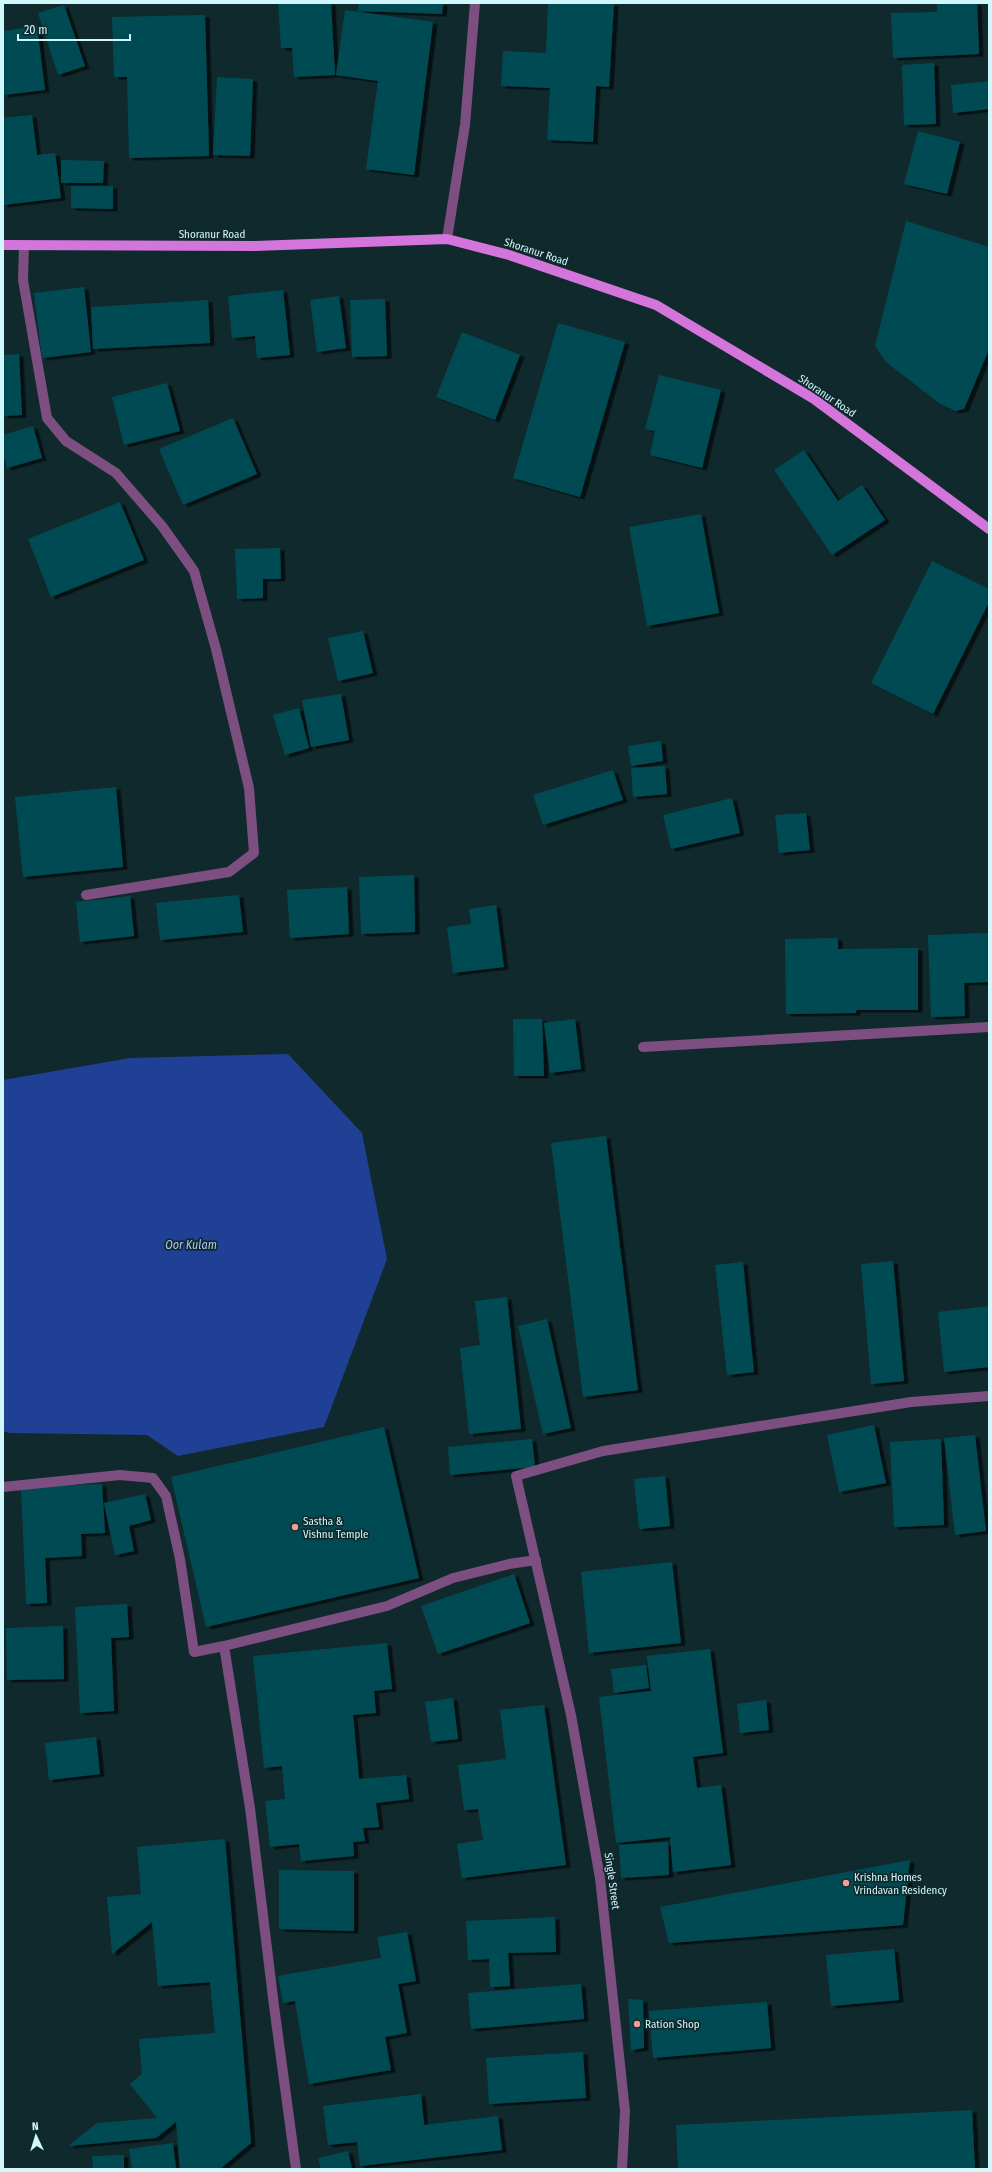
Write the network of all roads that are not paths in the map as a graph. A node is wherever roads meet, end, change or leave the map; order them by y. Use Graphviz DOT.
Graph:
graph roads {
  1 [pos="475,3"];
  2 [pos="447,239"];
  3 [pos="3,245"];
  4 [pos="24,245"];
  5 [pos="989,528"];
  6 [pos="86,895"];
  7 [pos="989,1027"];
  8 [pos="643,1047"];
  9 [pos="989,1396"];
  10 [pos="3,1487"];
  11 [pos="536,1560"];
  12 [pos="224,1646"];
  13 [pos="296,2169"];
  14 [pos="622,2169"];
  1 -- 2 [label="street"];
  2 -- 4 [label="main road, Shoranur Road"];
  2 -- 5 [label="main road, Shoranur Road"];
  3 -- 4 [label="main road, Shoranur Road"];
  4 -- 6 [label="street"];
  7 -- 8 [label="street"];
  9 -- 11 [label="street, Single Street"];
  10 -- 12 [label="street"];
  11 -- 12 [label="street"];
  11 -- 14 [label="street, Single Street"];
  12 -- 13 [label="street"];
}
